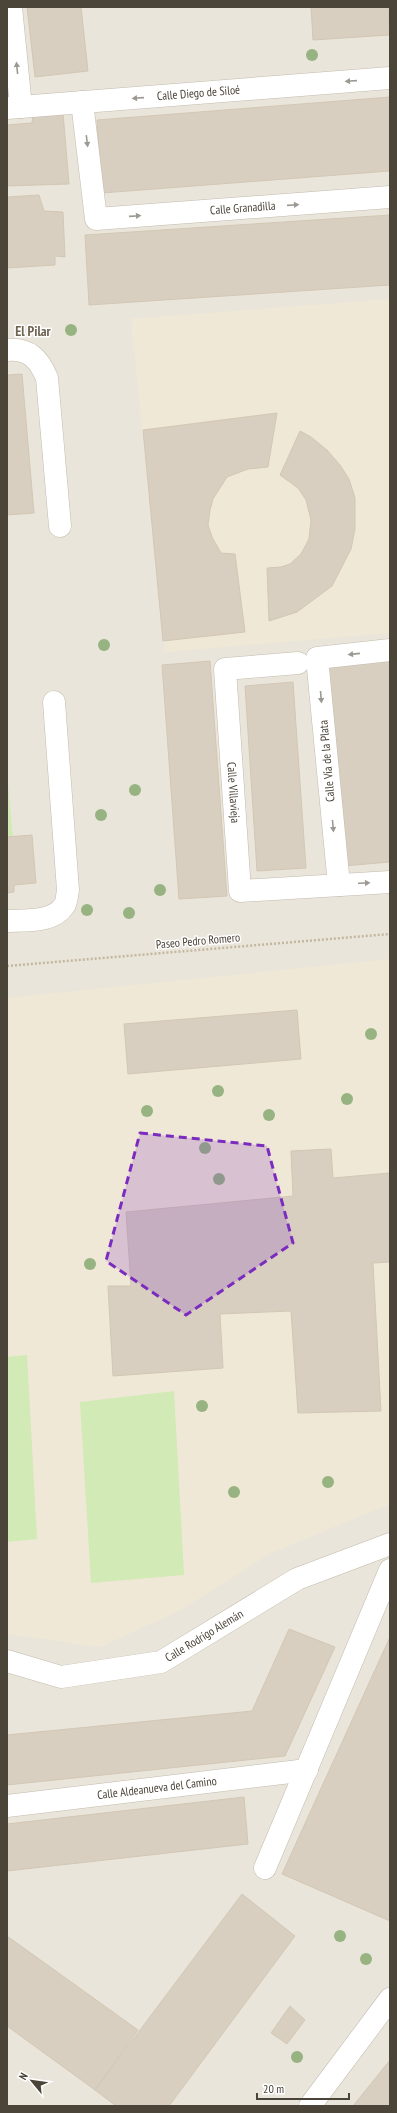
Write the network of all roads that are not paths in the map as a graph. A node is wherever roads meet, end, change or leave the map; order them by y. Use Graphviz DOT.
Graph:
graph roads {
  1 [pos="10,7"];
  2 [pos="390,78"];
  3 [pos="82,102"];
  4 [pos="14,107"];
  5 [pos="390,197"];
  6 [pos="7,350"];
  7 [pos="60,526"];
  8 [pos="390,650"];
  9 [pos="298,663"];
  10 [pos="54,702"];
  11 [pos="390,882"];
  12 [pos="339,885"];
  13 [pos="7,921"];
  14 [pos="390,1544"];
  15 [pos="390,1570"];
  16 [pos="7,1661"];
  17 [pos="307,1770"];
  18 [pos="7,1806"];
  19 [pos="265,1868"];
  20 [pos="390,1999"];
  21 [pos="310,2106"];
  4 -- 1 [label="street, one-way"];
  2 -- 3 [label="street, Calle Diego de Siloé, one-way"];
  3 -- 4 [label="street, Calle Diego de Siloé"];
  3 -- 5 [label="street, Calle Granadilla, one-way"];
  6 -- 7 [label="street"];
  8 -- 12 [label="street, Calle Vía de la Plata, one-way"];
  9 -- 12 [label="street, Calle Villavieja"];
  10 -- 13 [label="street"];
  12 -- 11 [label="street, one-way"];
  14 -- 16 [label="street, Calle Rodrigo Alemán"];
  15 -- 17 [label="street"];
  17 -- 18 [label="street, Calle Aldeanueva del Camino"];
  17 -- 19 [label="street"];
  20 -- 21 [label="street"];
}
